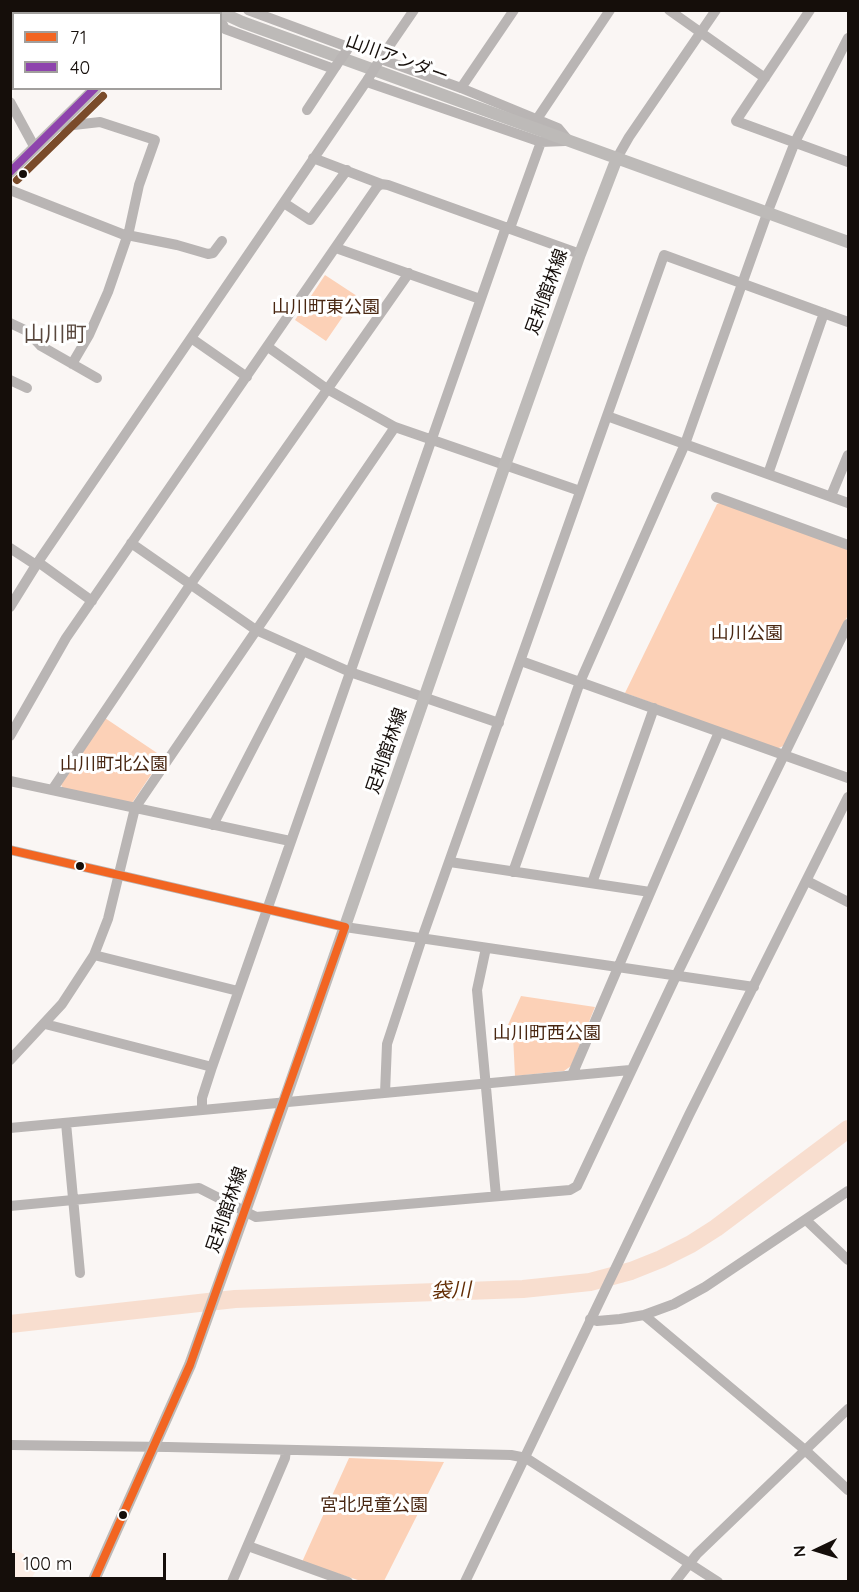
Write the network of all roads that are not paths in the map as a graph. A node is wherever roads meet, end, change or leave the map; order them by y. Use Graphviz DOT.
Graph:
graph roads {
  1 [pos="248,10"];
  2 [pos="414,10"];
  3 [pos="514,10"];
  4 [pos="610,10"];
  5 [pos="669,10"];
  6 [pos="716,10"];
  7 [pos="810,10"];
  8 [pos="222,13"];
  9 [pos="222,23"];
  10 [pos="701,32"];
  11 [pos="849,38"];
  12 [pos="380,60"];
  13 [pos="335,68"];
  14 [pos="765,78"];
  15 [pos="368,80"];
  16 [pos="461,88"];
  17 [pos="94,90"];
  18 [pos="10,102"];
  19 [pos="308,110"];
  20 [pos="56,127"];
  21 [pos="539,130"];
  22 [pos="795,142"];
  23 [pos="35,148"];
  24 [pos="313,158"];
  25 [pos="617,158"];
  26 [pos="849,162"];
  27 [pos="347,170"];
  28 [pos="10,172"];
  29 [pos="381,184"];
  30 [pos="10,190"];
  31 [pos="284,203"];
  32 [pos="768,212"];
  33 [pos="508,228"];
  34 [pos="128,235"];
  35 [pos="222,241"];
  36 [pos="849,242"];
  37 [pos="336,248"];
  38 [pos="580,254"];
  39 [pos="409,273"];
  40 [pos="742,284"];
  41 [pos="480,299"];
  42 [pos="824,313"];
  43 [pos="849,322"];
  44 [pos="10,323"];
  45 [pos="191,338"];
  46 [pos="268,347"];
  47 [pos="72,364"];
  48 [pos="247,377"];
  49 [pos="97,378"];
  50 [pos="10,380"];
  51 [pos="27,388"];
  52 [pos="327,389"];
  53 [pos="607,416"];
  54 [pos="395,427"];
  55 [pos="431,441"];
  56 [pos="685,444"];
  57 [pos="849,454"];
  58 [pos="505,465"];
  59 [pos="768,474"];
  60 [pos="580,491"];
  61 [pos="831,496"];
  62 [pos="716,497"];
  63 [pos="849,503"];
  64 [pos="130,543"];
  65 [pos="849,545"];
  66 [pos="10,548"];
  67 [pos="37,564"];
  68 [pos="190,585"];
  69 [pos="92,601"];
  70 [pos="10,607"];
  71 [pos="849,624"];
  72 [pos="256,630"];
  73 [pos="303,651"];
  74 [pos="521,661"];
  75 [pos="350,672"];
  76 [pos="580,682"];
  77 [pos="424,698"];
  78 [pos="654,708"];
  79 [pos="499,723"];
  80 [pos="719,732"];
  81 [pos="10,736"];
  82 [pos="785,755"];
  83 [pos="849,778"];
  84 [pos="10,781"];
  85 [pos="52,790"];
  86 [pos="849,797"];
  87 [pos="135,808"];
  88 [pos="213,825"];
  89 [pos="290,842"];
  90 [pos="10,850"];
  91 [pos="450,862"];
  92 [pos="513,872"];
  93 [pos="117,874"];
  94 [pos="807,881"];
  95 [pos="592,883"];
  96 [pos="650,892"];
  97 [pos="849,902"];
  98 [pos="267,909"];
  99 [pos="345,927"];
  100 [pos="422,938"];
  101 [pos="486,948"];
  102 [pos="94,955"];
  103 [pos="617,967"];
  104 [pos="676,976"];
  105 [pos="754,987"];
  106 [pos="238,992"];
  107 [pos="45,1024"];
  108 [pos="10,1060"];
  109 [pos="212,1067"];
  110 [pos="630,1070"];
  111 [pos="572,1075"];
  112 [pos="486,1083"];
  113 [pos="385,1093"];
  114 [pos="284,1102"];
  115 [pos="202,1110"];
  116 [pos="66,1122"];
  117 [pos="10,1128"];
  118 [pos="849,1191"];
  119 [pos="496,1196"];
  120 [pos="73,1200"];
  121 [pos="10,1206"];
  122 [pos="245,1212"];
  123 [pos="806,1220"];
  124 [pos="849,1260"];
  125 [pos="80,1273"];
  126 [pos="592,1314"];
  127 [pos="644,1315"];
  128 [pos="849,1409"];
  129 [pos="10,1445"];
  130 [pos="154,1447"];
  131 [pos="286,1450"];
  132 [pos="805,1450"];
  133 [pos="526,1458"];
  134 [pos="849,1490"];
  135 [pos="248,1546"];
  136 [pos="689,1562"];
  137 [pos="93,1581"];
  138 [pos="232,1581"];
  139 [pos="348,1581"];
  140 [pos="465,1581"];
  141 [pos="675,1581"];
  142 [pos="718,1581"];
  1 -- 13 [label="street, bridge"];
  2 -- 12 [label="street"];
  3 -- 16 [label="street"];
  4 -- 21 [label="street"];
  5 -- 10 [label="street"];
  6 -- 10 [label="street"];
  7 -- 14 [label="street"];
  8 -- 21 [label="main road, 山川アンダー"];
  9 -- 13 [label="street"];
  10 -- 14 [label="street"];
  10 -- 25 [label="street"];
  11 -- 22 [label="street"];
  12 -- 15 [label="street, bridge"];
  12 -- 16 [label="street"];
  13 -- 19 [label="street"];
  14 -- 22 [label="street"];
  15 -- 21 [label="street"];
  15 -- 24 [label="street"];
  16 -- 21 [label="street"];
  17 -- 20 [label="main road"];
  18 -- 23 [label="street"];
  20 -- 23 [label="main road"];
  20 -- 34 [label="street"];
  21 -- 25 [label="main road, 山川アンダー"];
  21 -- 33 [label="street"];
  22 -- 26 [label="street"];
  22 -- 32 [label="street"];
  23 -- 28 [label="main road"];
  24 -- 27 [label="street"];
  24 -- 31 [label="street"];
  25 -- 32 [label="main road"];
  25 -- 38 [label="main road, 足利館林線"];
  27 -- 29 [label="street"];
  27 -- 31 [label="street"];
  29 -- 33 [label="street"];
  29 -- 37 [label="street"];
  30 -- 34 [label="street"];
  31 -- 45 [label="street"];
  32 -- 36 [label="main road"];
  32 -- 40 [label="street"];
  33 -- 38 [label="street"];
  33 -- 41 [label="street"];
  34 -- 35 [label="street"];
  34 -- 47 [label="street"];
  37 -- 39 [label="street"];
  37 -- 46 [label="street"];
  38 -- 58 [label="main road, 足利館林線"];
  39 -- 41 [label="street"];
  39 -- 52 [label="street"];
  40 -- 42 [label="street"];
  40 -- 53 [label="street"];
  40 -- 56 [label="street"];
  41 -- 55 [label="street"];
  42 -- 43 [label="street"];
  42 -- 59 [label="street"];
  44 -- 47 [label="street"];
  45 -- 48 [label="street"];
  45 -- 67 [label="street"];
  46 -- 48 [label="street"];
  46 -- 52 [label="street"];
  47 -- 49 [label="street"];
  48 -- 64 [label="street"];
  50 -- 51 [label="street"];
  52 -- 54 [label="street"];
  52 -- 68 [label="street"];
  53 -- 56 [label="street"];
  53 -- 60 [label="street"];
  54 -- 55 [label="street"];
  54 -- 72 [label="street"];
  55 -- 58 [label="street"];
  55 -- 75 [label="street"];
  56 -- 59 [label="street"];
  56 -- 76 [label="street"];
  57 -- 61 [label="street"];
  58 -- 60 [label="street"];
  58 -- 77 [label="main road, 足利館林線"];
  59 -- 61 [label="street"];
  60 -- 74 [label="street"];
  61 -- 63 [label="street"];
  62 -- 65 [label="street"];
  64 -- 68 [label="street"];
  64 -- 69 [label="street"];
  66 -- 67 [label="street"];
  67 -- 69 [label="street"];
  67 -- 70 [label="street"];
  68 -- 72 [label="street"];
  68 -- 85 [label="street"];
  69 -- 81 [label="street"];
  71 -- 82 [label="street"];
  72 -- 73 [label="street"];
  72 -- 87 [label="street"];
  73 -- 75 [label="street"];
  73 -- 88 [label="street"];
  74 -- 76 [label="street"];
  74 -- 79 [label="street"];
  75 -- 77 [label="street"];
  75 -- 89 [label="street"];
  76 -- 78 [label="street"];
  76 -- 92 [label="street"];
  77 -- 79 [label="street"];
  77 -- 99 [label="main road, 足利館林線"];
  78 -- 80 [label="street"];
  78 -- 95 [label="street"];
  79 -- 91 [label="street"];
  80 -- 82 [label="street"];
  80 -- 96 [label="street"];
  82 -- 83 [label="street"];
  82 -- 104 [label="street"];
  84 -- 85 [label="street"];
  85 -- 87 [label="street"];
  86 -- 94 [label="street"];
  87 -- 88 [label="street"];
  87 -- 93 [label="street"];
  88 -- 89 [label="street"];
  89 -- 98 [label="street"];
  90 -- 93 [label="street"];
  91 -- 92 [label="street"];
  91 -- 100 [label="street"];
  92 -- 95 [label="street"];
  93 -- 98 [label="street"];
  93 -- 102 [label="street"];
  94 -- 97 [label="street"];
  94 -- 105 [label="street"];
  95 -- 96 [label="street"];
  96 -- 103 [label="street"];
  98 -- 99 [label="street"];
  98 -- 106 [label="street"];
  99 -- 100 [label="street"];
  99 -- 114 [label="main road, 足利館林線"];
  100 -- 101 [label="street"];
  100 -- 113 [label="street"];
  101 -- 103 [label="street"];
  101 -- 112 [label="street"];
  102 -- 106 [label="street"];
  102 -- 107 [label="street"];
  103 -- 104 [label="street"];
  103 -- 111 [label="street"];
  104 -- 105 [label="street"];
  104 -- 110 [label="street"];
  105 -- 126 [label="street"];
  106 -- 109 [label="street"];
  107 -- 108 [label="street"];
  107 -- 109 [label="street"];
  109 -- 115 [label="street"];
  110 -- 111 [label="street"];
  110 -- 119 [label="street"];
  111 -- 112 [label="street"];
  112 -- 113 [label="street"];
  112 -- 119 [label="street"];
  113 -- 114 [label="street"];
  114 -- 115 [label="street"];
  114 -- 122 [label="main road, 足利館林線"];
  115 -- 116 [label="street"];
  116 -- 117 [label="street"];
  116 -- 120 [label="street"];
  118 -- 123 [label="street"];
  119 -- 122 [label="street"];
  120 -- 121 [label="street"];
  120 -- 122 [label="street"];
  120 -- 125 [label="street"];
  122 -- 130 [label="main road, 足利館林線"];
  123 -- 124 [label="street"];
  123 -- 127 [label="street"];
  126 -- 127 [label="street"];
  126 -- 133 [label="street"];
  127 -- 132 [label="street"];
  128 -- 132 [label="street"];
  129 -- 130 [label="street"];
  130 -- 131 [label="street"];
  130 -- 137 [label="main road, 足利館林線"];
  131 -- 133 [label="street"];
  131 -- 135 [label="street"];
  132 -- 134 [label="street"];
  132 -- 136 [label="street"];
  133 -- 136 [label="street"];
  133 -- 140 [label="street"];
  135 -- 138 [label="street"];
  135 -- 139 [label="street"];
  136 -- 141 [label="street"];
  136 -- 142 [label="street"];
}
